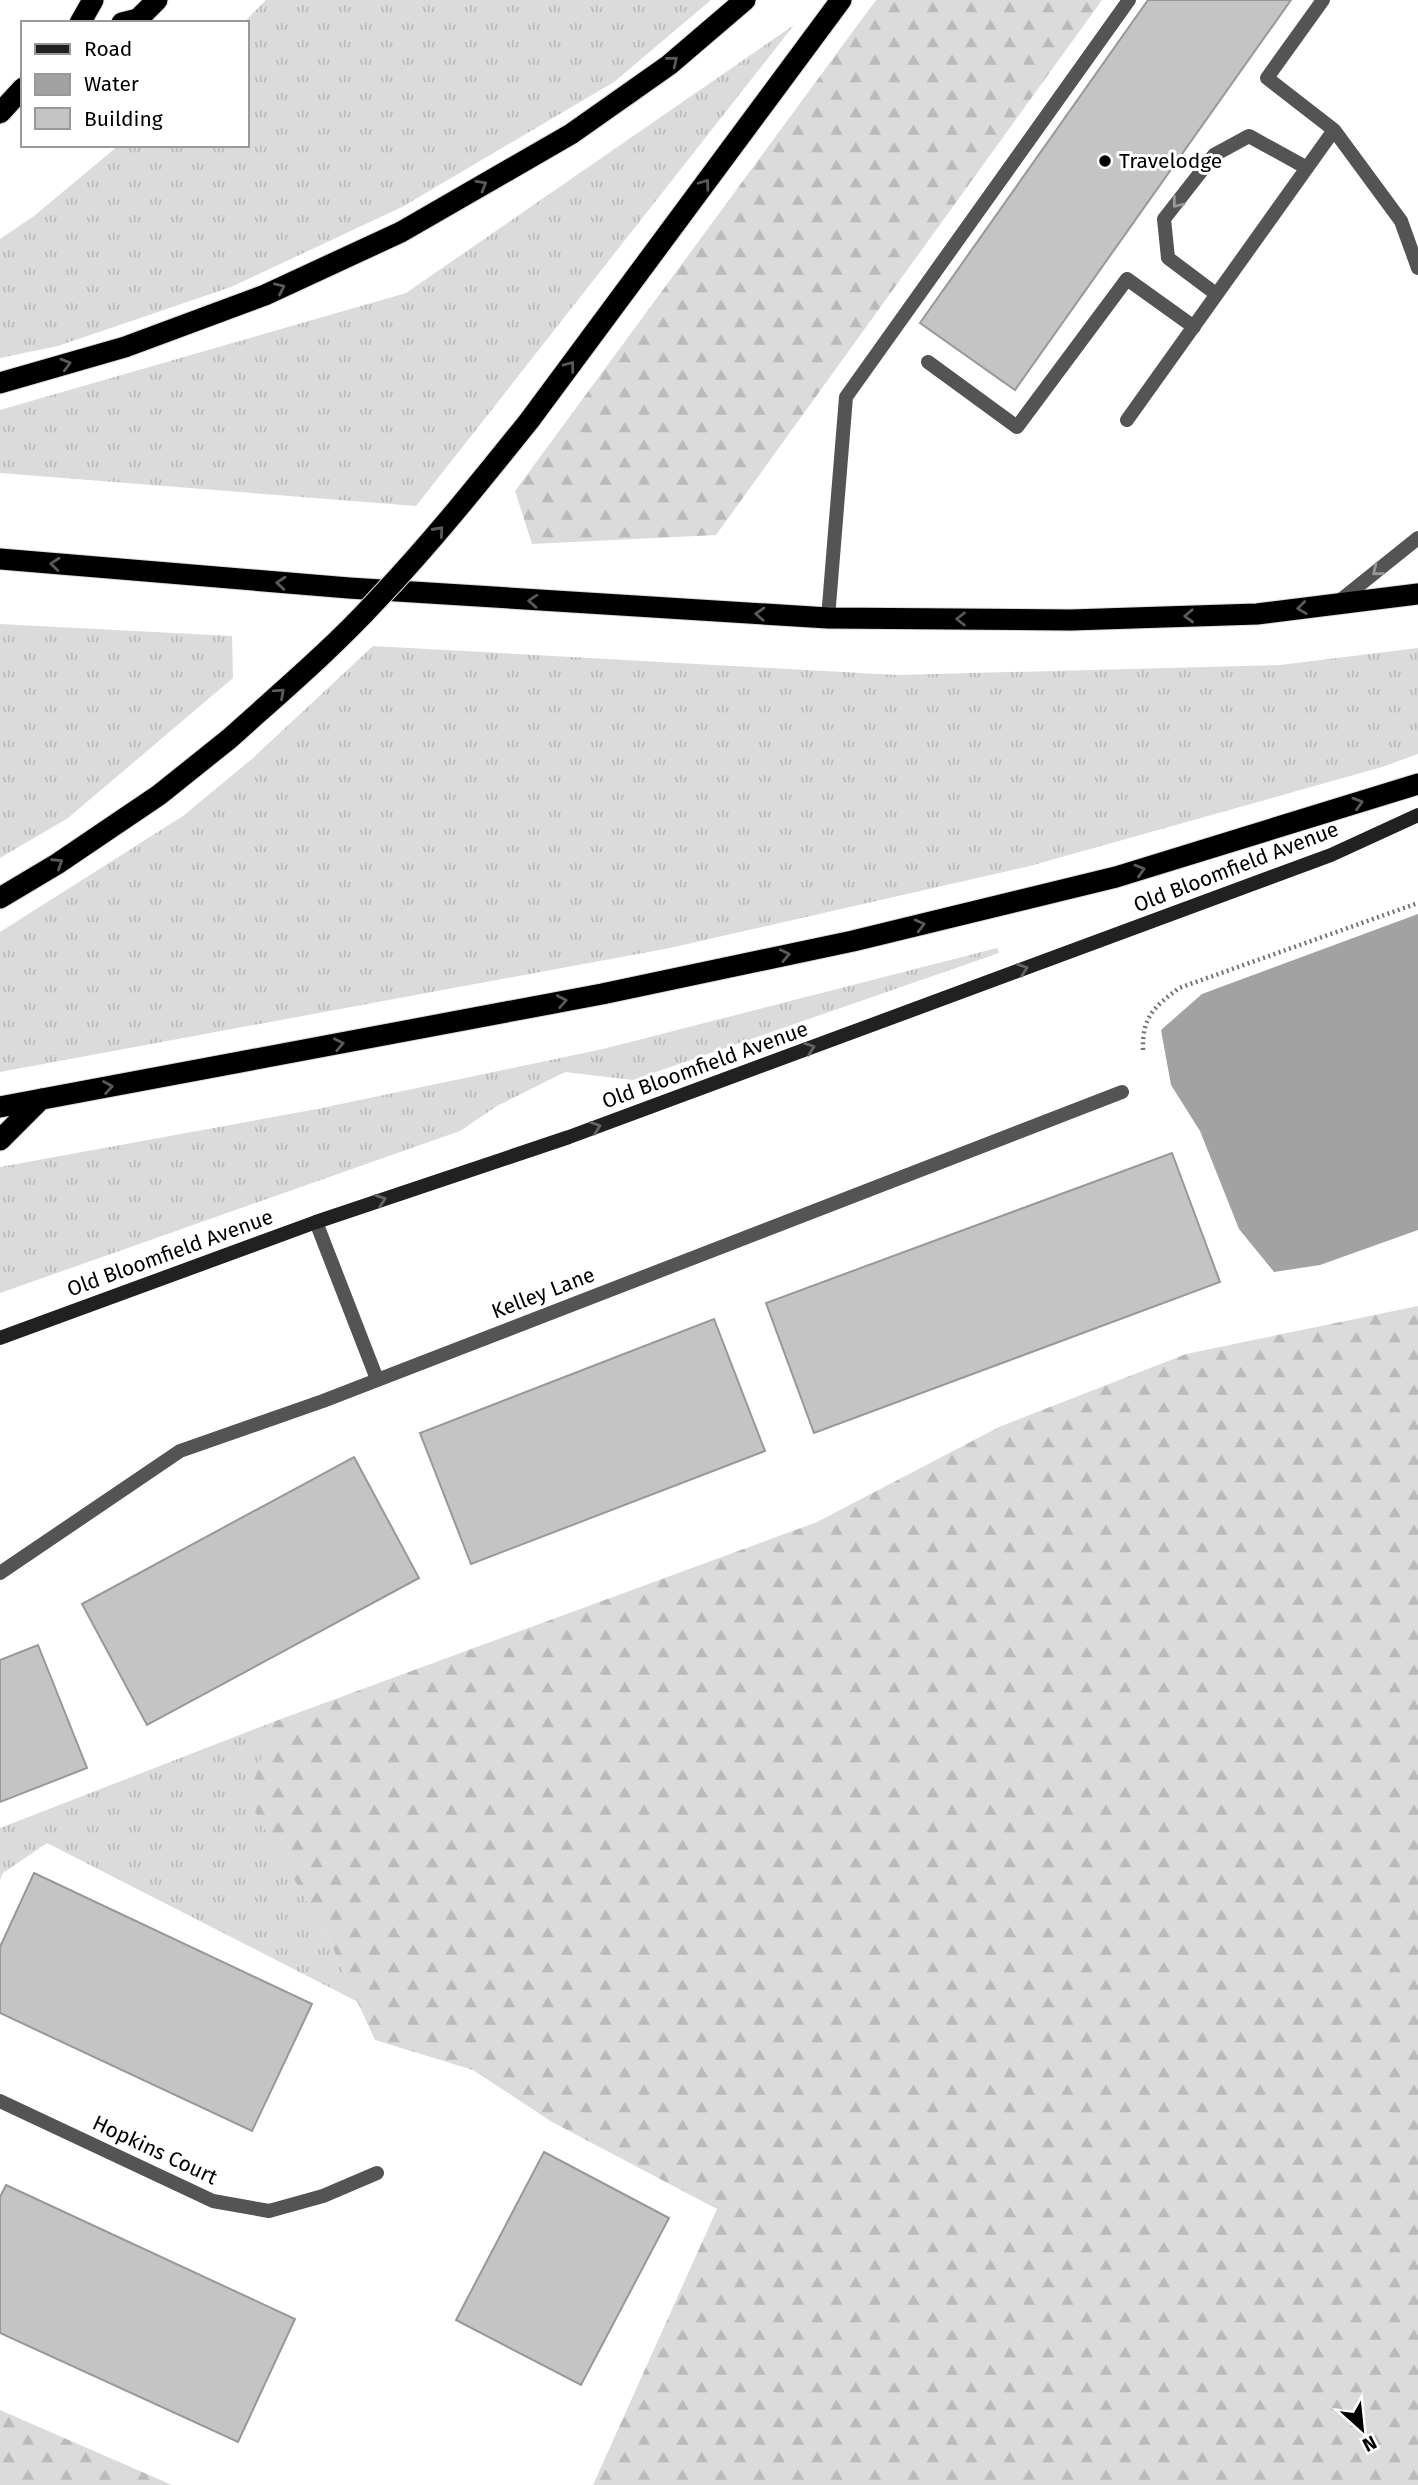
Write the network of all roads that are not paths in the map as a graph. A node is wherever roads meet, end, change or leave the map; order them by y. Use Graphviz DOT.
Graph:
graph roads {
  1 [pos="93,0"];
  2 [pos="157,0"];
  3 [pos="745,0"];
  4 [pos="841,0"];
  5 [pos="1129,0"];
  6 [pos="1323,0"];
  7 [pos="81,21"];
  8 [pos="130,21"];
  9 [pos="21,90"];
  10 [pos="0,113"];
  11 [pos="1334,130"];
  12 [pos="1307,168"];
  13 [pos="1417,258"];
  14 [pos="1216,294"];
  15 [pos="1194,327"];
  16 [pos="928,362"];
  17 [pos="0,383"];
  18 [pos="1127,420"];
  19 [pos="1418,538"];
  20 [pos="0,559"];
  21 [pos="1418,594"];
  22 [pos="1337,604"];
  23 [pos="828,618"];
  24 [pos="1418,784"];
  25 [pos="1418,815"];
  26 [pos="0,898"];
  27 [pos="1122,1092"];
  28 [pos="41,1099"];
  29 [pos="0,1107"];
  30 [pos="0,1140"];
  31 [pos="316,1222"];
  32 [pos="0,1338"];
  33 [pos="377,1379"];
  34 [pos="0,1573"];
  35 [pos="0,2101"];
  36 [pos="377,2173"];
  1 -- 7 [label="highway"];
  2 -- 8 [label="highway"];
  17 -- 3 [label="highway, one-way"];
  26 -- 4 [label="highway, one-way, bridge"];
  5 -- 23 [label="street"];
  6 -- 11 [label="street"];
  9 -- 10 [label="highway"];
  11 -- 12 [label="street"];
  11 -- 13 [label="street"];
  12 -- 14 [label="street"];
  12 -- 14 [label="street, one-way"];
  14 -- 15 [label="street"];
  15 -- 16 [label="street"];
  15 -- 18 [label="street"];
  19 -- 22 [label="street, one-way"];
  23 -- 20 [label="highway, one-way"];
  21 -- 22 [label="highway"];
  22 -- 23 [label="highway, one-way"];
  28 -- 24 [label="highway, one-way"];
  31 -- 25 [label="street, Old Bloomfield Avenue, one-way"];
  27 -- 33 [label="street, Kelley Lane"];
  28 -- 29 [label="highway"];
  28 -- 30 [label="highway"];
  31 -- 32 [label="street, Old Bloomfield Avenue"];
  31 -- 33 [label="street"];
  33 -- 34 [label="street, Kelley Lane"];
  35 -- 36 [label="street, Hopkins Court"];
}
